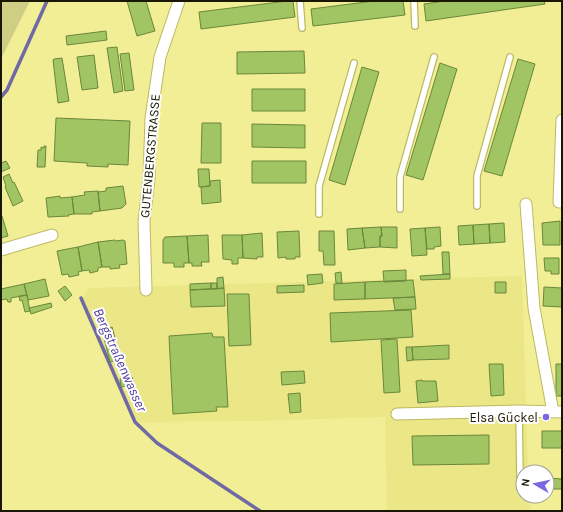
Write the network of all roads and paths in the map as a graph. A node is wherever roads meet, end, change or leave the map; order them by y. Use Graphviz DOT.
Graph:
graph roads {
  1 [pos="179,1"];
  2 [pos="300,1"];
  3 [pos="414,1"];
  4 [pos="415,26"];
  5 [pos="302,28"];
  6 [pos="434,57"];
  7 [pos="510,57"];
  8 [pos="354,63"];
  9 [pos="562,120"];
  10 [pos="562,137"];
  11 [pos="561,202"];
  12 [pos="526,204"];
  13 [pos="477,206"];
  14 [pos="400,209"];
  15 [pos="319,214"];
  16 [pos="52,235"];
  17 [pos="1,250"];
  18 [pos="146,290"];
  19 [pos="518,411"];
  20 [pos="557,412"];
  21 [pos="397,414"];
  22 [pos="520,464"];
  1 -- 18 [label="street, GUTENBERGSTRASSE"];
  2 -- 5 [label="lane"];
  3 -- 4 [label="lane"];
  6 -- 14 [label="lane"];
  7 -- 13 [label="lane"];
  8 -- 15 [label="lane"];
  9 -- 10 [label="street"];
  10 -- 11 [label="street"];
  12 -- 20 [label="street"];
  16 -- 17 [label="street"];
  19 -- 20 [label="street"];
  19 -- 21 [label="street"];
  19 -- 22 [label="lane"];
}
